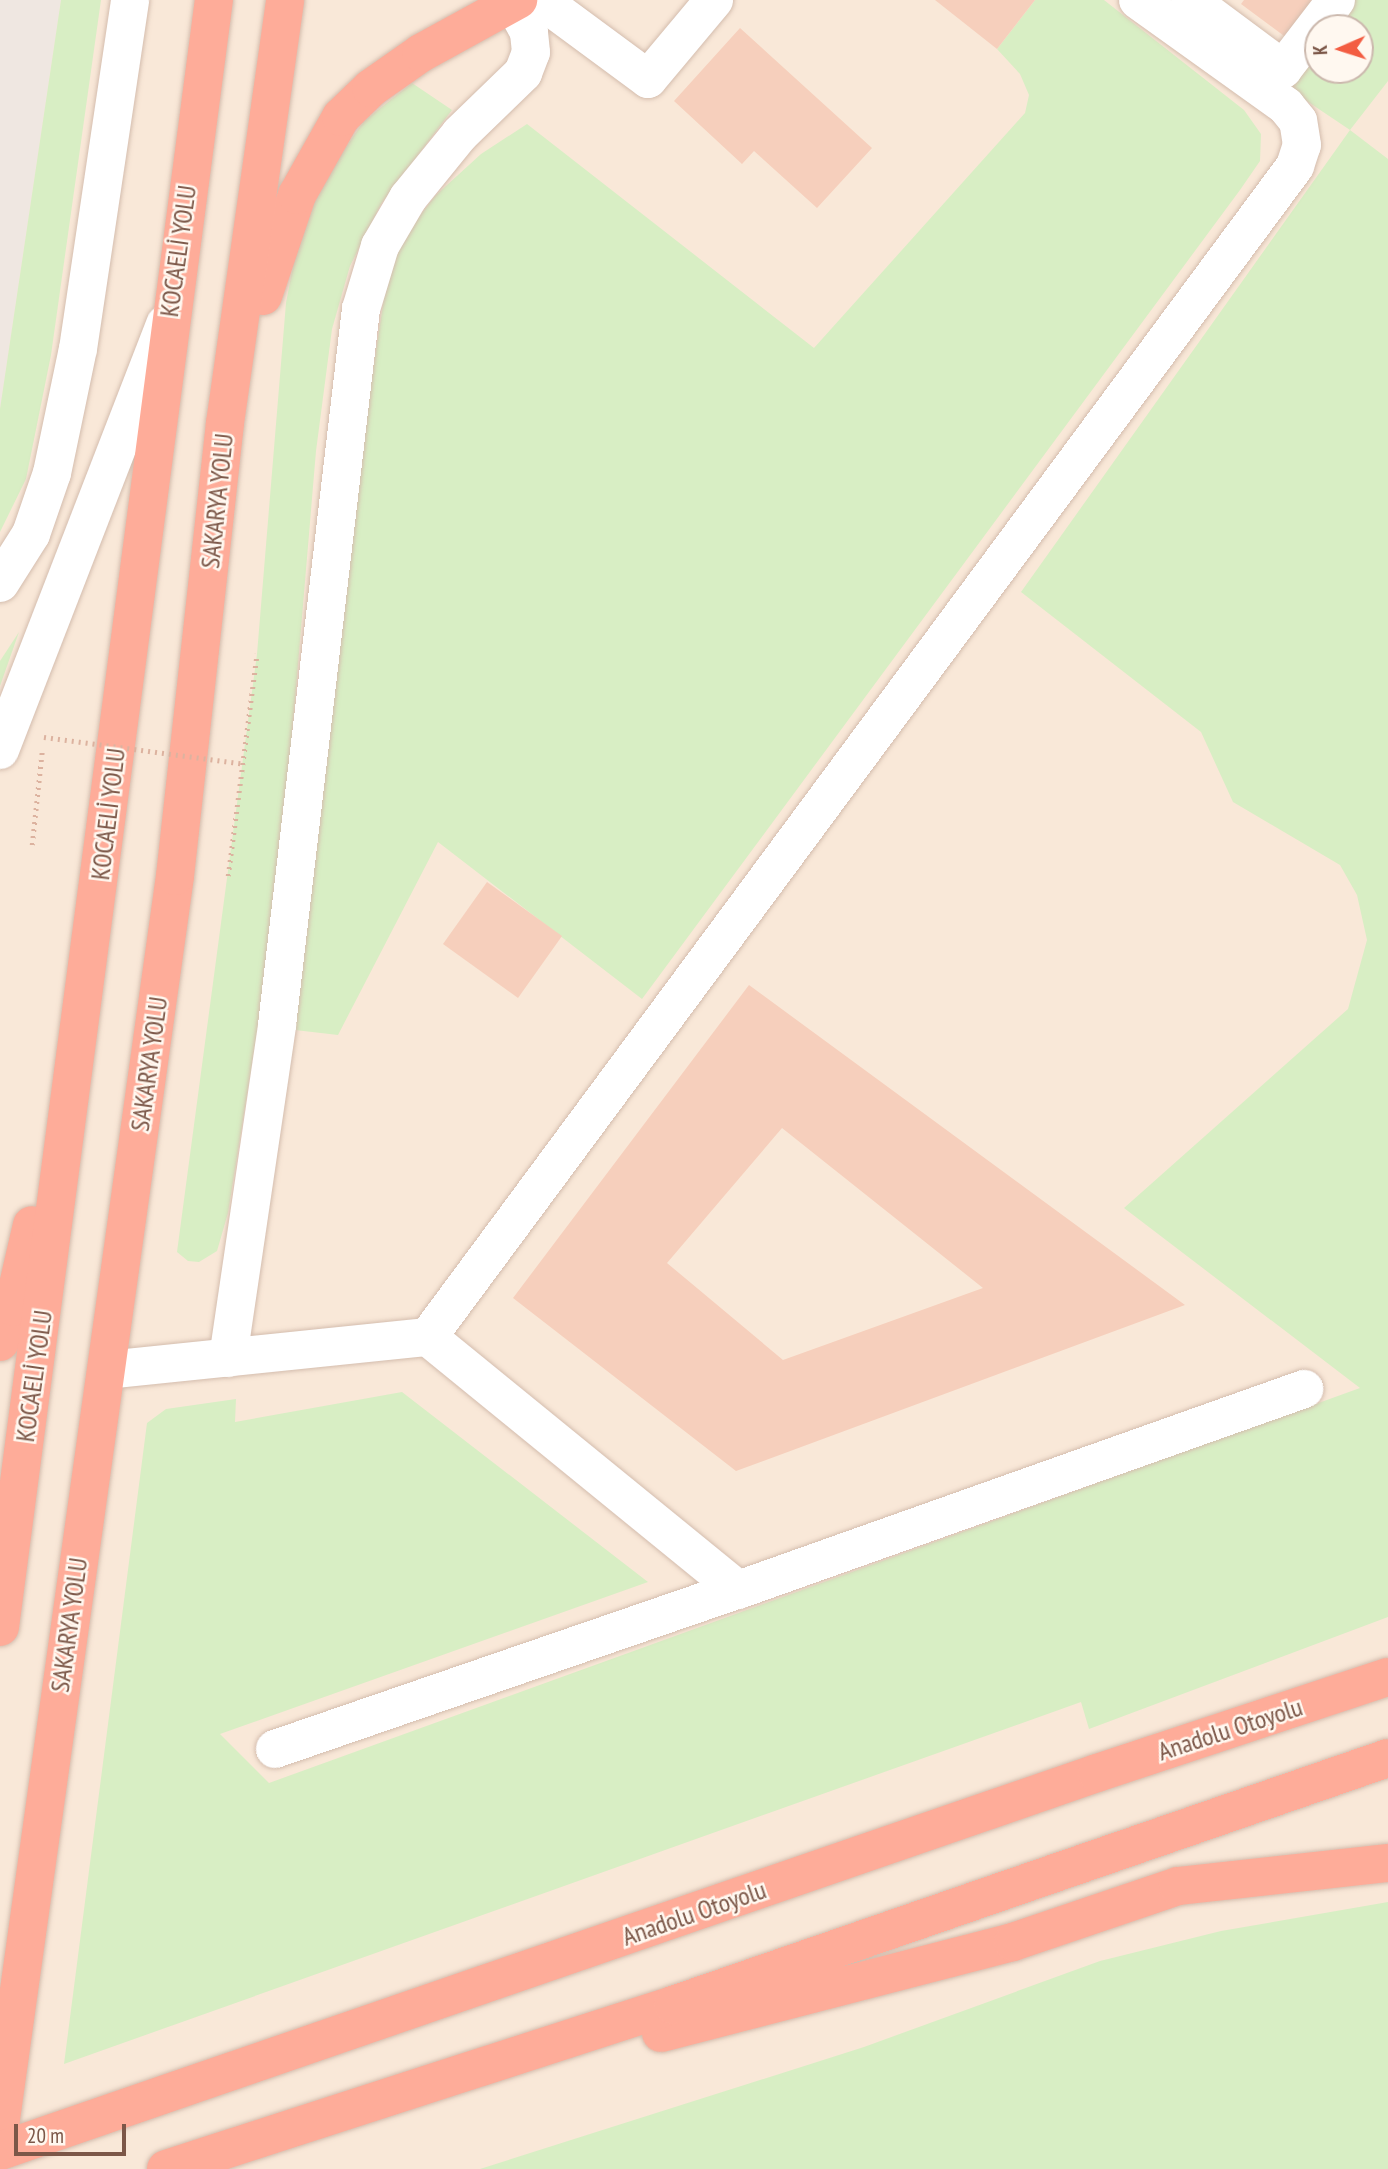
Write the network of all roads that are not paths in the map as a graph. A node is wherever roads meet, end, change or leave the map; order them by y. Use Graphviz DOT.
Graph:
graph roads {
  1 [pos="130,0"];
  2 [pos="214,0"];
  3 [pos="285,0"];
  4 [pos="714,0"];
  5 [pos="1138,0"];
  6 [pos="1190,0"];
  7 [pos="1336,0"];
  8 [pos="524,1"];
  9 [pos="169,312"];
  10 [pos="225,423"];
  11 [pos="0,583"];
  12 [pos="0,750"];
  13 [pos="89,967"];
  14 [pos="428,1337"];
  15 [pos="0,1342"];
  16 [pos="228,1357"];
  17 [pos="107,1370"];
  18 [pos="1304,1389"];
  19 [pos="738,1590"];
  20 [pos="0,1627"];
  21 [pos="1388,1677"];
  22 [pos="275,1749"];
  23 [pos="1388,1758"];
  24 [pos="1388,1863"];
  25 [pos="0,2126"];
  26 [pos="256,2139"];
  27 [pos="0,2151"];
  28 [pos="166,2169"];
  1 -- 11 [label="street"];
  2 -- 9 [label="highway, KOCAELİ YOLU"];
  3 -- 10 [label="highway, SAKARYA YOLU"];
  4 -- 8 [label="street"];
  5 -- 14 [label="street"];
  6 -- 7 [label="street"];
  8 -- 10 [label="highway"];
  8 -- 16 [label="street"];
  9 -- 12 [label="street"];
  9 -- 13 [label="highway, KOCAELİ YOLU"];
  10 -- 17 [label="highway, SAKARYA YOLU"];
  13 -- 15 [label="highway"];
  13 -- 20 [label="highway, KOCAELİ YOLU"];
  14 -- 16 [label="street"];
  14 -- 19 [label="street"];
  16 -- 17 [label="street"];
  17 -- 25 [label="highway, SAKARYA YOLU"];
  18 -- 19 [label="street"];
  19 -- 22 [label="street"];
  21 -- 27 [label="highway, Anadolu Otoyolu"];
  23 -- 26 [label="highway"];
  24 -- 26 [label="highway"];
  26 -- 28 [label="highway"];
}
